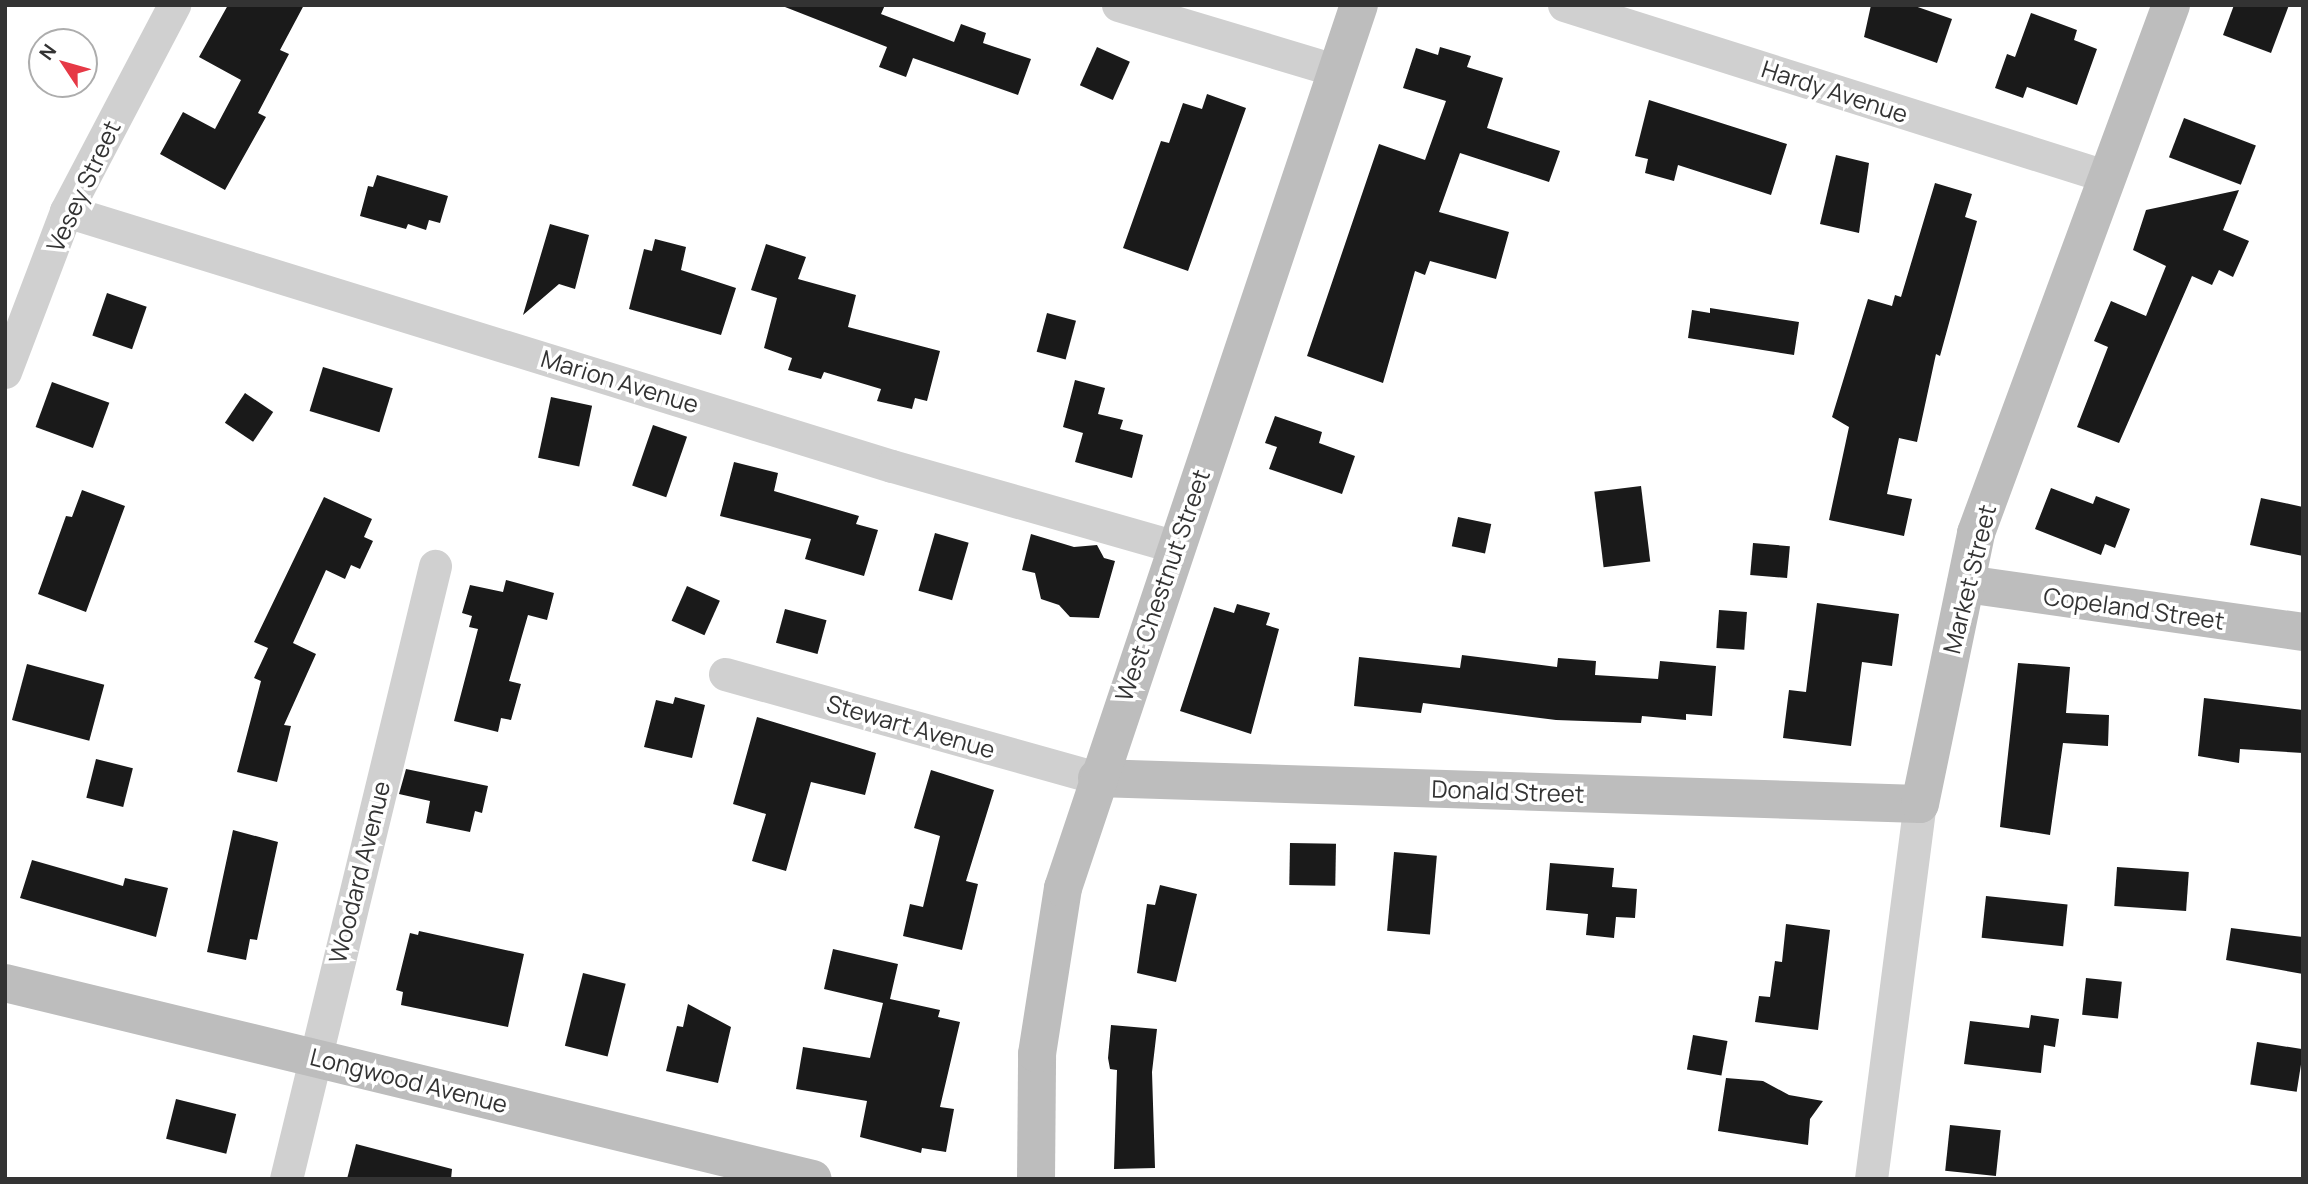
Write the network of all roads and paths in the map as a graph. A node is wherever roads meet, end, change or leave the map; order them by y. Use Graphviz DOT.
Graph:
graph roads {
  1 [pos="174,5"];
  2 [pos="1118,5"];
  3 [pos="1359,5"];
  4 [pos="1564,5"];
  5 [pos="2171,5"];
  6 [pos="1334,70"];
  7 [pos="2105,176"];
  8 [pos="66,211"];
  9 [pos="5,372"];
  10 [pos="1176,547"];
  11 [pos="435,566"];
  12 [pos="1966,584"];
  13 [pos="2303,632"];
  14 [pos="725,674"];
  15 [pos="1097,778"];
  16 [pos="1920,804"];
  17 [pos="5,983"];
  18 [pos="313,1056"];
  19 [pos="767,1174"];
  20 [pos="286,1179"];
  21 [pos="813,1179"];
  22 [pos="1036,1179"];
  23 [pos="1871,1179"];
  1 -- 8 [label="street, Vesey Street"];
  2 -- 6 [label="street"];
  3 -- 6 [label="main road, West Chestnut Street"];
  4 -- 7 [label="street, Hardy Avenue"];
  5 -- 7 [label="main road, Market Street"];
  6 -- 10 [label="main road, West Chestnut Street"];
  7 -- 12 [label="main road, Market Street"];
  8 -- 9 [label="street, Vesey Street"];
  8 -- 10 [label="street, Marion Avenue"];
  10 -- 15 [label="main road, West Chestnut Street"];
  11 -- 18 [label="street, Woodard Avenue"];
  12 -- 13 [label="main road, Copeland Street"];
  12 -- 16 [label="main road, Market Street"];
  14 -- 15 [label="street, Stewart Avenue"];
  15 -- 16 [label="main road, Donald Street"];
  15 -- 22 [label="main road, West Chestnut Street"];
  16 -- 23 [label="street, Market Street"];
  17 -- 18 [label="main road, Longwood Avenue"];
  18 -- 19 [label="main road, Longwood Avenue"];
  18 -- 20 [label="street, Woodard Avenue"];
  19 -- 21 [label="main road, Longwood Avenue"];
}
